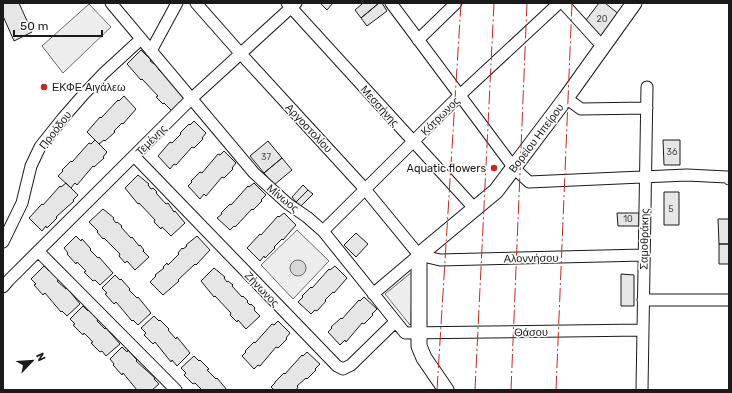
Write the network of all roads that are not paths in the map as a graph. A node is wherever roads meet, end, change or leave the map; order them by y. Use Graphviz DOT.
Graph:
graph roads {
  1 [pos="111,3"];
  2 [pos="177,3"];
  3 [pos="196,3"];
  4 [pos="391,3"];
  5 [pos="456,3"];
  6 [pos="559,3"];
  7 [pos="563,3"];
  8 [pos="634,3"];
  9 [pos="291,5"];
  10 [pos="141,39"];
  11 [pos="418,40"];
  12 [pos="603,47"];
  13 [pos="151,51"];
  14 [pos="241,54"];
  15 [pos="647,87"];
  16 [pos="460,95"];
  17 [pos="566,98"];
  18 [pos="191,99"];
  19 [pos="646,108"];
  20 [pos="413,142"];
  21 [pos="134,156"];
  22 [pos="514,168"];
  23 [pos="645,178"];
  24 [pos="729,179"];
  25 [pos="364,188"];
  26 [pos="474,209"];
  27 [pos="323,231"];
  28 [pos="3,242"];
  29 [pos="38,251"];
  30 [pos="419,255"];
  31 [pos="644,255"];
  32 [pos="5,280"];
  33 [pos="373,294"];
  34 [pos="643,300"];
  35 [pos="729,300"];
  36 [pos="395,322"];
  37 [pos="643,330"];
  38 [pos="418,333"];
  39 [pos="176,390"];
  40 [pos="446,390"];
  41 [pos="642,390"];
  1 -- 10 [label="street, Μίνωος"];
  2 -- 13 [label="street"];
  3 -- 14 [label="street, Αργοστολίου"];
  4 -- 11 [label="street"];
  5 -- 11 [label="street"];
  6 -- 16 [label="street, Κότρωνος"];
  7 -- 12 [label="street"];
  8 -- 12 [label="street, Βορείου Ηπείρου"];
  9 -- 14 [label="street, Τεμένης"];
  9 -- 20 [label="street, Μεσσήνης"];
  10 -- 13 [label="street, Μίνωος"];
  10 -- 28 [label="street, Προόδου"];
  11 -- 16 [label="street"];
  12 -- 17 [label="street, Βορείου Ηπείρου"];
  13 -- 18 [label="street, Μίνωος"];
  14 -- 18 [label="street, Τεμένης"];
  14 -- 25 [label="street, Αργοστολίου"];
  15 -- 19 [label="street, Σαμοθράκης"];
  16 -- 20 [label="street, Κότρωνος"];
  16 -- 22 [label="street"];
  17 -- 19 [label="street"];
  17 -- 22 [label="street, Βορείου Ηπείρου"];
  18 -- 21 [label="street, Τεμένης"];
  18 -- 27 [label="street, Μίνωος"];
  19 -- 23 [label="street, Σαμοθράκης"];
  20 -- 25 [label="street, Κότρωνος"];
  20 -- 26 [label="street, Μεσσήνης"];
  21 -- 29 [label="street, Τεμένης"];
  21 -- 36 [label="street, Ζήνωνος"];
  22 -- 23 [label="street"];
  22 -- 26 [label="street, Βορείου Ηπείρου"];
  23 -- 24 [label="street"];
  23 -- 31 [label="street, Σαμοθράκης"];
  25 -- 27 [label="street, Κότρωνος"];
  25 -- 30 [label="street, Αργοστολίου"];
  26 -- 30 [label="street, Βορείου Ηπείρου"];
  27 -- 33 [label="street, Μίνωος"];
  29 -- 32 [label="street, Τεμένης"];
  29 -- 39 [label="street"];
  30 -- 31 [label="street, Αλοννήσου"];
  30 -- 33 [label="street, Βορείου Ηπείρου"];
  30 -- 38 [label="street"];
  31 -- 34 [label="street, Σαμοθράκης"];
  33 -- 36 [label="street, Μίνωος"];
  34 -- 35 [label="street"];
  34 -- 37 [label="street, Σαμοθράκης"];
  36 -- 38 [label="street, Μίνωος"];
  37 -- 38 [label="street, Θάσου"];
  37 -- 41 [label="street, Σαμοθράκης"];
  38 -- 40 [label="street"];
}
